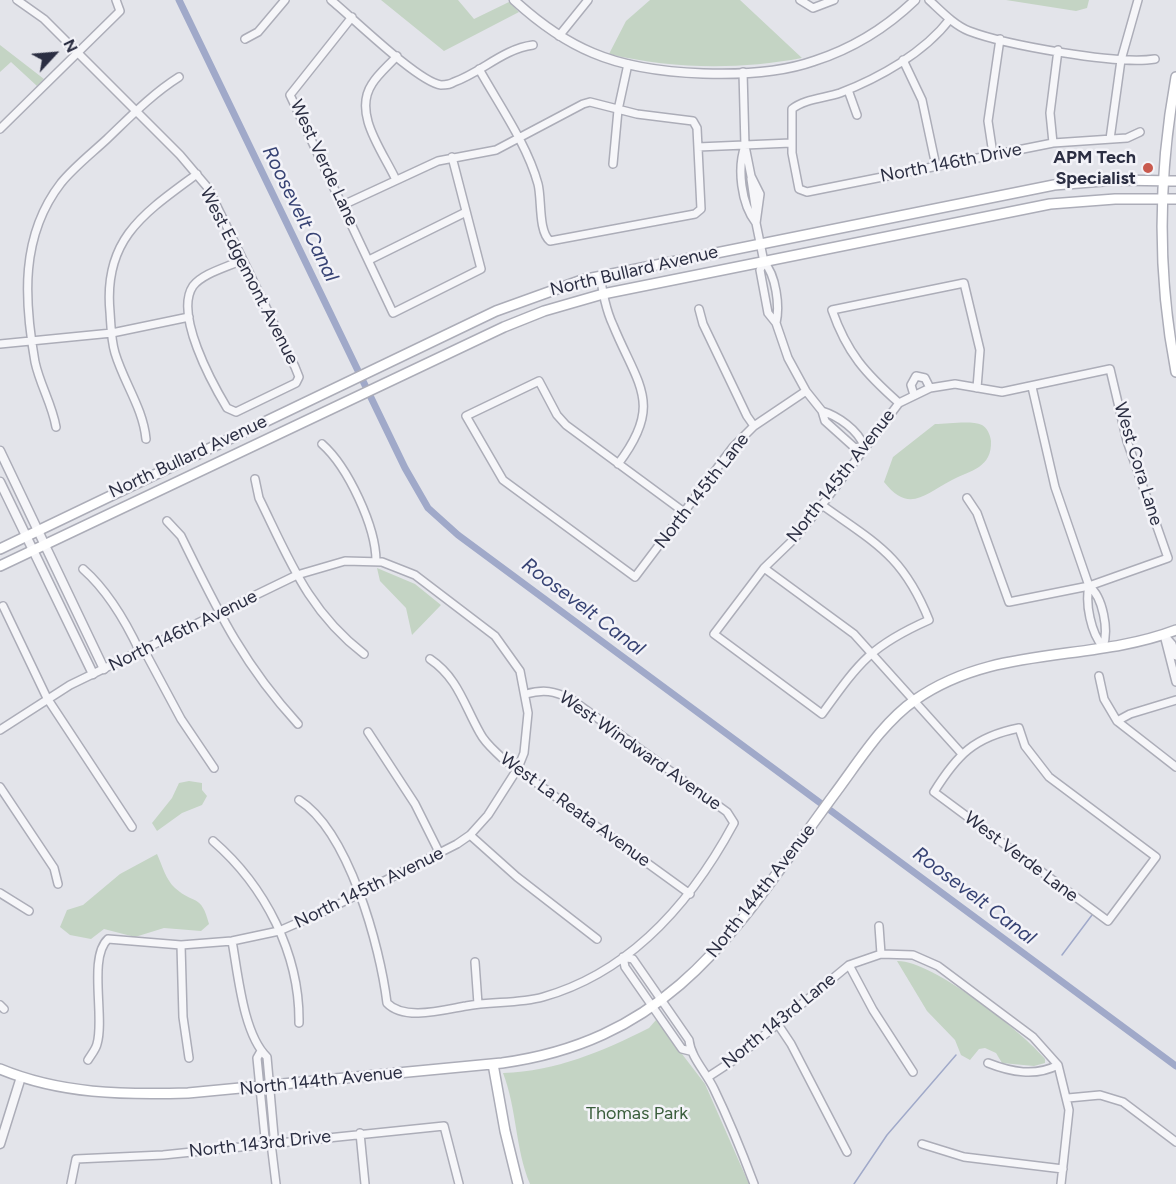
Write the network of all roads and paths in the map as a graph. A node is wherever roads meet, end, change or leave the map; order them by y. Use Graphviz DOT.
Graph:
graph roads {
  1 [pos="17,0"];
  2 [pos="116,0"];
  3 [pos="285,0"];
  4 [pos="331,0"];
  5 [pos="514,0"];
  6 [pos="588,0"];
  7 [pos="801,0"];
  8 [pos="834,0"];
  9 [pos="915,0"];
  10 [pos="929,0"];
  11 [pos="1138,0"];
  12 [pos="352,17"];
  13 [pos="950,19"];
  14 [pos="559,36"];
  15 [pos="245,39"];
  16 [pos="1000,39"];
  17 [pos="533,45"];
  18 [pos="1058,50"];
  19 [pos="78,54"];
  20 [pos="397,56"];
  21 [pos="1155,59"];
  22 [pos="903,60"];
  23 [pos="1121,60"];
  24 [pos="628,64"];
  25 [pos="479,69"];
  26 [pos="743,72"];
  27 [pos="179,77"];
  28 [pos="1176,77"];
  29 [pos="848,90"];
  30 [pos="618,110"];
  31 [pos="136,111"];
  32 [pos="857,115"];
  33 [pos="0,129"];
  34 [pos="1140,132"];
  35 [pos="1110,139"];
  36 [pos="518,140"];
  37 [pos="791,143"];
  38 [pos="1053,143"];
  39 [pos="745,146"];
  40 [pos="698,147"];
  41 [pos="993,154"];
  42 [pos="452,157"];
  43 [pos="613,164"];
  44 [pos="936,166"];
  45 [pos="196,174"];
  46 [pos="396,180"];
  47 [pos="1162,181"];
  48 [pos="1176,182"];
  49 [pos="1004,195"];
  50 [pos="1162,199"];
  51 [pos="1176,199"];
  52 [pos="343,205"];
  53 [pos="466,212"];
  54 [pos="1008,213"];
  55 [pos="757,219"];
  56 [pos="760,244"];
  57 [pos="243,260"];
  58 [pos="369,260"];
  59 [pos="764,261"];
  60 [pos="600,276"];
  61 [pos="603,294"];
  62 [pos="699,309"];
  63 [pos="189,317"];
  64 [pos="112,333"];
  65 [pos="33,341"];
  66 [pos="0,344"];
  67 [pos="1110,369"];
  68 [pos="1176,372"];
  69 [pos="1032,387"];
  70 [pos="930,388"];
  71 [pos="977,388"];
  72 [pos="806,391"];
  73 [pos="914,395"];
  74 [pos="898,403"];
  75 [pos="822,411"];
  76 [pos="754,426"];
  77 [pos="56,427"];
  78 [pos="147,439"];
  79 [pos="322,444"];
  80 [pos="864,446"];
  81 [pos="0,452"];
  82 [pos="618,464"];
  83 [pos="255,479"];
  84 [pos="0,482"];
  85 [pos="967,498"];
  86 [pos="822,505"];
  87 [pos="684,512"];
  88 [pos="168,520"];
  89 [pos="36,530"];
  90 [pos="26,536"];
  91 [pos="43,545"];
  92 [pos="0,549"];
  93 [pos="33,550"];
  94 [pos="376,561"];
  95 [pos="0,566"];
  96 [pos="764,568"];
  97 [pos="83,569"];
  98 [pos="297,575"];
  99 [pos="1089,586"];
  100 [pos="3,606"];
  101 [pos="219,614"];
  102 [pos="1176,630"];
  103 [pos="1164,635"];
  104 [pos="1103,647"];
  105 [pos="142,651"];
  106 [pos="872,651"];
  107 [pos="364,654"];
  108 [pos="1176,656"];
  109 [pos="430,659"];
  110 [pos="104,669"];
  111 [pos="93,674"];
  112 [pos="1099,676"];
  113 [pos="1176,682"];
  114 [pos="526,694"];
  115 [pos="47,698"];
  116 [pos="915,700"];
  117 [pos="1176,700"];
  118 [pos="1117,721"];
  119 [pos="298,724"];
  120 [pos="0,730"];
  121 [pos="368,732"];
  122 [pos="962,754"];
  123 [pos="1176,767"];
  124 [pos="214,768"];
  125 [pos="518,768"];
  126 [pos="0,787"];
  127 [pos="299,800"];
  128 [pos="132,827"];
  129 [pos="470,834"];
  130 [pos="213,841"];
  131 [pos="440,854"];
  132 [pos="58,884"];
  133 [pos="0,893"];
  134 [pos="360,893"];
  135 [pos="690,894"];
  136 [pos="29,911"];
  137 [pos="879,926"];
  138 [pos="279,931"];
  139 [pos="597,939"];
  140 [pos="232,941"];
  141 [pos="181,945"];
  142 [pos="880,954"];
  143 [pos="623,957"];
  144 [pos="475,962"];
  145 [pos="849,965"];
  146 [pos="478,1004"];
  147 [pos="657,1004"];
  148 [pos="299,1023"];
  149 [pos="777,1023"];
  150 [pos="189,1058"];
  151 [pos="88,1060"];
  152 [pos="493,1064"];
  153 [pos="988,1064"];
  154 [pos="1058,1065"];
  155 [pos="0,1069"];
  156 [pos="913,1072"];
  157 [pos="21,1077"];
  158 [pos="708,1077"];
  159 [pos="265,1087"];
  160 [pos="1068,1098"];
  161 [pos="273,1121"];
  162 [pos="264,1122"];
  163 [pos="360,1133"];
  164 [pos="1176,1142"];
  165 [pos="271,1143"];
  166 [pos="0,1144"];
  167 [pos="922,1144"];
  168 [pos="847,1152"];
  169 [pos="1063,1169"];
  170 [pos="71,1184"];
  171 [pos="276,1184"];
  172 [pos="364,1184"];
  173 [pos="459,1184"];
  174 [pos="518,1184"];
  175 [pos="754,1184"];
  176 [pos="1061,1184"];
  1 -- 19 [label="street, West Edgemont Avenue"];
  2 -- 19 [label="street"];
  3 -- 15 [label="street"];
  4 -- 12 [label="street"];
  5 -- 14 [label="street"];
  6 -- 14 [label="street"];
  7 -- 8 [label="street"];
  9 -- 26 [label="street"];
  10 -- 13 [label="street"];
  11 -- 23 [label="street"];
  12 -- 20 [label="street"];
  12 -- 52 [label="street, West Verde Lane"];
  13 -- 16 [label="street"];
  13 -- 22 [label="street"];
  14 -- 24 [label="street"];
  16 -- 18 [label="street"];
  16 -- 41 [label="street"];
  17 -- 25 [label="street"];
  18 -- 23 [label="street"];
  18 -- 38 [label="street"];
  19 -- 31 [label="street, West Edgemont Avenue"];
  19 -- 33 [label="street"];
  20 -- 25 [label="street"];
  20 -- 46 [label="street"];
  21 -- 23 [label="street"];
  22 -- 29 [label="street"];
  22 -- 44 [label="street"];
  23 -- 35 [label="street"];
  24 -- 26 [label="street"];
  24 -- 30 [label="street"];
  25 -- 36 [label="street"];
  26 -- 39 [label="street"];
  27 -- 31 [label="street"];
  28 -- 47 [label="main road"];
  29 -- 32 [label="street"];
  29 -- 37 [label="street"];
  30 -- 36 [label="street"];
  30 -- 40 [label="street"];
  30 -- 43 [label="street"];
  31 -- 45 [label="street, West Edgemont Avenue"];
  31 -- 65 [label="street"];
  34 -- 35 [label="street, North 146th Drive"];
  35 -- 38 [label="street, North 146th Drive"];
  36 -- 40 [label="street"];
  36 -- 42 [label="street"];
  37 -- 39 [label="street"];
  37 -- 44 [label="street, North 146th Drive"];
  38 -- 41 [label="street, North 146th Drive"];
  39 -- 40 [label="street"];
  39 -- 55 [label="street"];
  39 -- 55 [label="street"];
  41 -- 44 [label="street, North 146th Drive"];
  42 -- 46 [label="street"];
  42 -- 53 [label="street"];
  45 -- 57 [label="street, West Edgemont Avenue"];
  45 -- 64 [label="street"];
  46 -- 52 [label="street"];
  47 -- 48 [label="main road, North Bullard Avenue"];
  47 -- 49 [label="main road, North Bullard Avenue"];
  47 -- 50 [label="main road"];
  49 -- 54 [label="main road"];
  49 -- 56 [label="main road, North Bullard Avenue"];
  50 -- 51 [label="main road, North Bullard Avenue"];
  50 -- 54 [label="main road, North Bullard Avenue"];
  50 -- 68 [label="main road"];
  52 -- 58 [label="street, West Verde Lane"];
  53 -- 58 [label="street"];
  53 -- 58 [label="street, West Verde Lane"];
  54 -- 59 [label="main road, North Bullard Avenue"];
  55 -- 56 [label="street"];
  56 -- 59 [label="street"];
  56 -- 60 [label="main road, North Bullard Avenue"];
  57 -- 63 [label="street"];
  57 -- 63 [label="street, West Edgemont Avenue"];
  59 -- 61 [label="main road, North Bullard Avenue"];
  59 -- 72 [label="street"];
  60 -- 61 [label="street"];
  60 -- 89 [label="main road, North Bullard Avenue"];
  61 -- 82 [label="street"];
  61 -- 91 [label="main road, North Bullard Avenue"];
  62 -- 76 [label="street"];
  63 -- 64 [label="street"];
  64 -- 65 [label="street"];
  64 -- 78 [label="street"];
  65 -- 66 [label="street"];
  65 -- 77 [label="street"];
  67 -- 69 [label="street, North 145th Avenue"];
  67 -- 99 [label="street, West Cora Lane"];
  69 -- 71 [label="street, North 145th Avenue"];
  69 -- 99 [label="street"];
  70 -- 71 [label="street, North 145th Avenue"];
  70 -- 73 [label="street, North 145th Avenue"];
  70 -- 73 [label="street"];
  71 -- 74 [label="street"];
  72 -- 75 [label="street"];
  72 -- 76 [label="street, North 145th Lane"];
  73 -- 74 [label="street, North 145th Avenue"];
  74 -- 80 [label="street, North 145th Avenue"];
  75 -- 80 [label="street"];
  75 -- 80 [label="street"];
  76 -- 87 [label="street, North 145th Lane"];
  79 -- 94 [label="street"];
  80 -- 86 [label="street, North 145th Avenue"];
  81 -- 89 [label="street"];
  82 -- 87 [label="street"];
  82 -- 87 [label="street, North 145th Lane"];
  83 -- 98 [label="street"];
  84 -- 90 [label="street"];
  85 -- 99 [label="street"];
  86 -- 96 [label="street, North 145th Avenue"];
  86 -- 106 [label="street"];
  88 -- 101 [label="street"];
  89 -- 90 [label="main road, North Bullard Avenue"];
  89 -- 91 [label="street"];
  90 -- 92 [label="main road, North Bullard Avenue"];
  90 -- 93 [label="street"];
  91 -- 93 [label="main road, North Bullard Avenue"];
  91 -- 110 [label="street"];
  93 -- 95 [label="main road, North Bullard Avenue"];
  93 -- 111 [label="street"];
  94 -- 98 [label="street, North 146th Avenue"];
  94 -- 114 [label="street"];
  96 -- 106 [label="street"];
  96 -- 106 [label="street, North 145th Avenue"];
  97 -- 105 [label="street"];
  98 -- 101 [label="street, North 146th Avenue"];
  98 -- 107 [label="street"];
  99 -- 104 [label="street"];
  99 -- 104 [label="street"];
  100 -- 115 [label="street"];
  101 -- 105 [label="street, North 146th Avenue"];
  101 -- 119 [label="street"];
  102 -- 103 [label="main road, North 144th Avenue"];
  103 -- 104 [label="main road, North 144th Avenue"];
  103 -- 108 [label="street"];
  103 -- 113 [label="street"];
  104 -- 116 [label="main road, North 144th Avenue"];
  105 -- 110 [label="street, North 146th Avenue"];
  105 -- 124 [label="street"];
  106 -- 116 [label="street"];
  109 -- 125 [label="street, West La Reata Avenue"];
  110 -- 111 [label="street, North 146th Avenue"];
  111 -- 115 [label="street, North 146th Avenue"];
  112 -- 118 [label="street"];
  114 -- 125 [label="street, North 145th Avenue"];
  114 -- 135 [label="street, West Windward Avenue"];
  115 -- 120 [label="street, North 146th Avenue"];
  115 -- 128 [label="street"];
  116 -- 122 [label="street"];
  116 -- 147 [label="main road, North 144th Avenue"];
  117 -- 118 [label="street"];
  118 -- 123 [label="street"];
  121 -- 131 [label="street"];
  122 -- 122 [label="street, West Verde Lane"];
  125 -- 129 [label="street, North 145th Avenue"];
  125 -- 135 [label="street, West La Reata Avenue"];
  126 -- 132 [label="street"];
  127 -- 134 [label="street"];
  129 -- 131 [label="street, North 145th Avenue"];
  129 -- 139 [label="street"];
  130 -- 138 [label="street"];
  131 -- 134 [label="street, North 145th Avenue"];
  133 -- 136 [label="street"];
  134 -- 138 [label="street, North 145th Avenue"];
  134 -- 146 [label="street"];
  135 -- 143 [label="street"];
  137 -- 142 [label="street"];
  138 -- 140 [label="street, North 145th Avenue"];
  138 -- 148 [label="street"];
  140 -- 141 [label="street, North 145th Avenue"];
  140 -- 159 [label="street"];
  141 -- 150 [label="street"];
  141 -- 151 [label="street, North 145th Avenue"];
  142 -- 145 [label="street, North 143rd Lane"];
  142 -- 154 [label="street"];
  143 -- 146 [label="street"];
  143 -- 147 [label="street"];
  144 -- 146 [label="street"];
  145 -- 149 [label="street, North 143rd Lane"];
  145 -- 156 [label="street"];
  147 -- 152 [label="main road, North 144th Avenue"];
  147 -- 158 [label="street"];
  149 -- 158 [label="street, North 143rd Lane"];
  149 -- 168 [label="street"];
  152 -- 159 [label="main road, North 144th Avenue"];
  152 -- 174 [label="main road"];
  153 -- 154 [label="street"];
  154 -- 160 [label="street"];
  155 -- 157 [label="main road, North 144th Avenue"];
  157 -- 159 [label="main road, North 144th Avenue"];
  157 -- 166 [label="street"];
  158 -- 175 [label="street"];
  159 -- 161 [label="street"];
  159 -- 162 [label="street"];
  160 -- 164 [label="street"];
  160 -- 169 [label="street"];
  161 -- 162 [label="street"];
  161 -- 165 [label="street"];
  162 -- 165 [label="street"];
  163 -- 165 [label="street, North 143rd Drive"];
  163 -- 172 [label="street"];
  163 -- 173 [label="street, North 143rd Drive"];
  165 -- 170 [label="street, North 143rd Drive"];
  165 -- 171 [label="street"];
  167 -- 169 [label="street"];
  169 -- 176 [label="street"];
}
